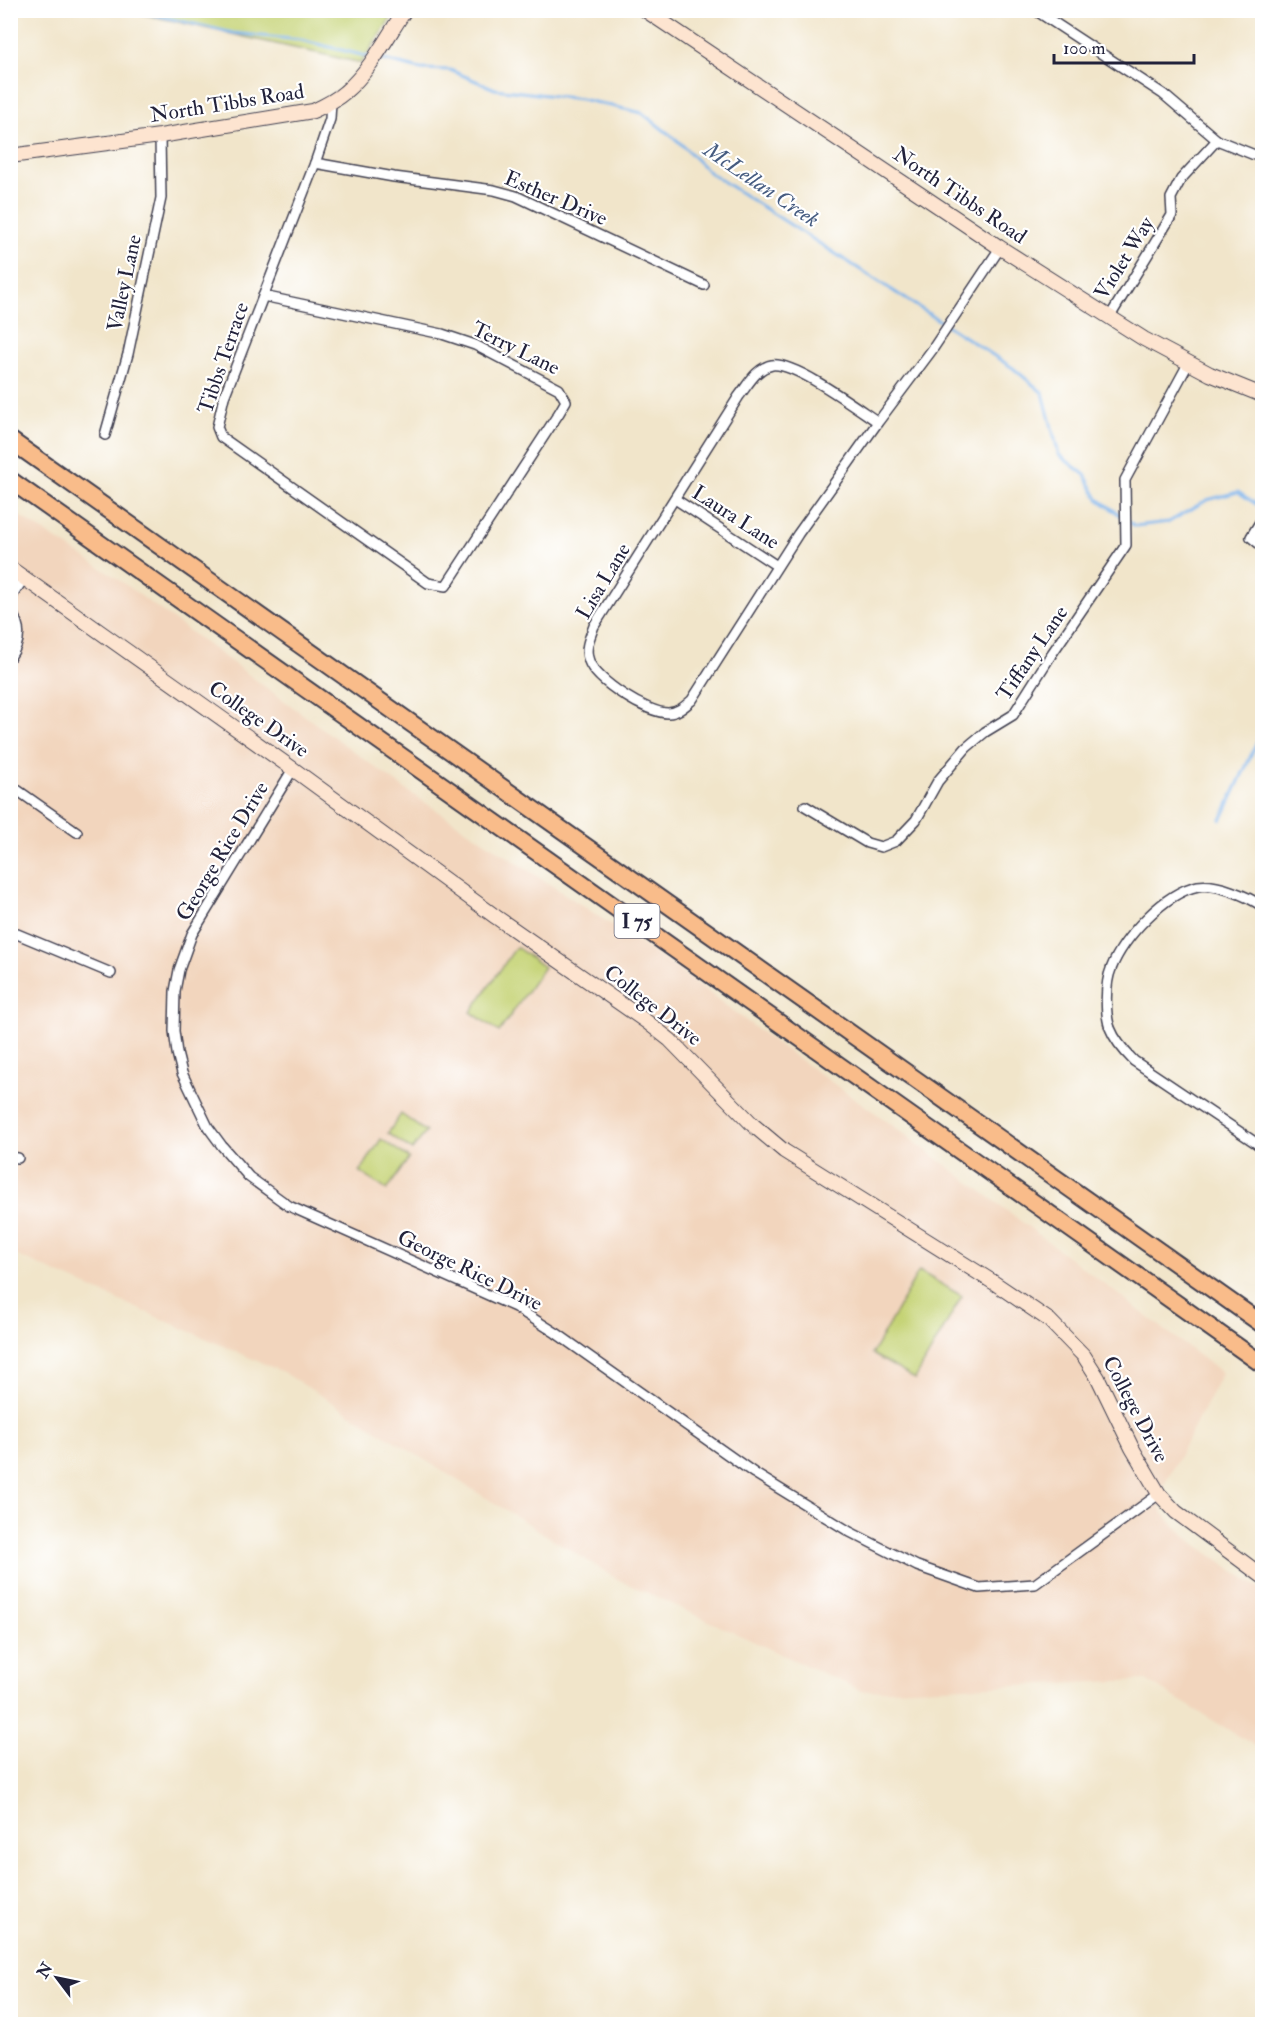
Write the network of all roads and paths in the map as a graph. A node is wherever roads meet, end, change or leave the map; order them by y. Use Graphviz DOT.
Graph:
graph roads {
  1 [pos="405,10"];
  2 [pos="645,10"];
  3 [pos="1035,10"];
  4 [pos="331,102"];
  5 [pos="160,135"];
  6 [pos="1217,140"];
  7 [pos="10,156"];
  8 [pos="1263,158"];
  9 [pos="315,163"];
  10 [pos="1000,248"];
  11 [pos="704,285"];
  12 [pos="263,296"];
  13 [pos="1109,318"];
  14 [pos="1188,364"];
  15 [pos="1263,395"];
  16 [pos="878,422"];
  17 [pos="105,435"];
  18 [pos="10,440"];
  19 [pos="10,480"];
  20 [pos="675,499"];
  21 [pos="1261,521"];
  22 [pos="1263,546"];
  23 [pos="777,566"];
  24 [pos="11,570"];
  25 [pos="24,578"];
  26 [pos="446,586"];
  27 [pos="10,599"];
  28 [pos="10,611"];
  29 [pos="10,657"];
  30 [pos="293,769"];
  31 [pos="10,786"];
  32 [pos="806,806"];
  33 [pos="77,832"];
  34 [pos="1263,906"];
  35 [pos="10,931"];
  36 [pos="111,973"];
  37 [pos="1263,1147"];
  38 [pos="1263,1324"];
  39 [pos="1263,1364"];
  40 [pos="1159,1494"];
  41 [pos="1263,1576"];
  1 -- 4 [label="street, North Tibbs Road"];
  2 -- 10 [label="street, North Tibbs Road"];
  3 -- 6 [label="street"];
  4 -- 5 [label="street, North Tibbs Road"];
  4 -- 9 [label="street, Tibbs Terrace"];
  5 -- 7 [label="street, North Tibbs Road"];
  5 -- 17 [label="street, Valley Lane"];
  6 -- 8 [label="street"];
  6 -- 13 [label="street, Violet Way"];
  9 -- 11 [label="street, Esther Drive"];
  9 -- 12 [label="street, Tibbs Terrace"];
  10 -- 13 [label="street, North Tibbs Road"];
  10 -- 16 [label="street, Lisa Lane"];
  12 -- 26 [label="street, Tibbs Terrace"];
  12 -- 26 [label="street, Terry Lane"];
  13 -- 14 [label="street, North Tibbs Road"];
  14 -- 15 [label="street, North Tibbs Road"];
  14 -- 32 [label="street, Tiffany Lane"];
  16 -- 20 [label="street, Lisa Lane"];
  16 -- 23 [label="street, Lisa Lane"];
  18 -- 38 [label="highway, I 75"];
  19 -- 39 [label="highway, I 75"];
  20 -- 23 [label="street, Laura Lane"];
  20 -- 23 [label="street, Lisa Lane"];
  21 -- 22 [label="street"];
  24 -- 25 [label="street, College Drive"];
  25 -- 27 [label="street"];
  25 -- 30 [label="street, College Drive"];
  28 -- 29 [label="street"];
  30 -- 40 [label="street, College Drive"];
  30 -- 40 [label="street, George Rice Drive"];
  31 -- 33 [label="street"];
  34 -- 37 [label="street"];
  35 -- 36 [label="street"];
  40 -- 41 [label="street, College Drive"];
}
